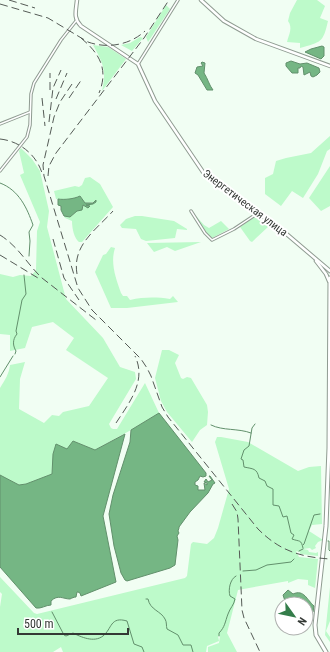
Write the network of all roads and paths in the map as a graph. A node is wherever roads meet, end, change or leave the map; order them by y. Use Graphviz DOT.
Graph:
graph roads {
  1 [pos="77,0"];
  2 [pos="178,0"];
  3 [pos="201,0"];
  4 [pos="76,21"];
  5 [pos="138,64"];
  6 [pos="330,66"];
  7 [pos="30,112"];
  8 [pos="0,124"];
  9 [pos="0,171"];
  10 [pos="191,211"];
  11 [pos="258,213"];
  12 [pos="313,257"];
  13 [pos="330,271"];
  14 [pos="330,280"];
  15 [pos="330,304"];
  16 [pos="330,314"];
  17 [pos="329,492"];
  18 [pos="326,652"];
  1 -- 4 [label="street"];
  2 -- 5 [label="street"];
  3 -- 6 [label="street"];
  4 -- 5 [label="street"];
  4 -- 7 [label="street"];
  5 -- 11 [label="street, Энергетическая улица"];
  7 -- 8 [label="street"];
  7 -- 9 [label="street"];
  10 -- 11 [label="street"];
  11 -- 12 [label="street, Энергетическая улица"];
  12 -- 13 [label="street"];
  12 -- 14 [label="street"];
  14 -- 15 [label="main road"];
  15 -- 16 [label="main road"];
  16 -- 17 [label="main road"];
  17 -- 18 [label="main road"];
}
